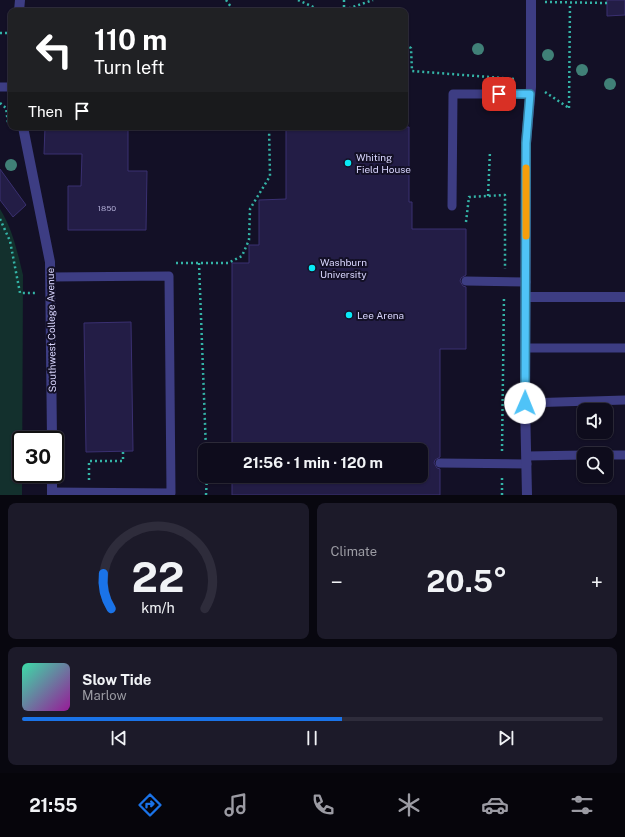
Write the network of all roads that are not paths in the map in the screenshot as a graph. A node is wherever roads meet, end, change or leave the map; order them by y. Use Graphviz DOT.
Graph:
graph roads {
  1 [pos="531,1"];
  2 [pos="530,91"];
  3 [pos="24,130"];
  4 [pos="452,206"];
  5 [pos="51,277"];
  6 [pos="466,281"];
  7 [pos="526,282"];
  8 [pos="526,297"];
  9 [pos="625,297"];
  10 [pos="526,348"];
  11 [pos="625,348"];
  12 [pos="625,400"];
  13 [pos="525,403"];
  14 [pos="52,431"];
  15 [pos="613,455"];
  16 [pos="625,455"];
  17 [pos="577,456"];
  18 [pos="527,460"];
  19 [pos="440,463"];
  20 [pos="52,483"];
  21 [pos="52,494"];
  22 [pos="527,495"];
  1 -- 2 [label="street"];
  2 -- 4 [label="lane"];
  2 -- 7 [label="street"];
  3 -- 5 [label="street, Southwest College Avenue"];
  5 -- 14 [label="street, Southwest College Avenue"];
  5 -- 21 [label="lane"];
  6 -- 7 [label="lane"];
  7 -- 8 [label="street"];
  8 -- 9 [label="street"];
  8 -- 10 [label="street"];
  10 -- 11 [label="lane"];
  10 -- 13 [label="street"];
  12 -- 13 [label="lane"];
  13 -- 18 [label="street"];
  15 -- 16 [label="lane"];
  17 -- 18 [label="lane"];
  18 -- 19 [label="lane"];
  18 -- 22 [label="street"];
  20 -- 21 [label="street"];
}
